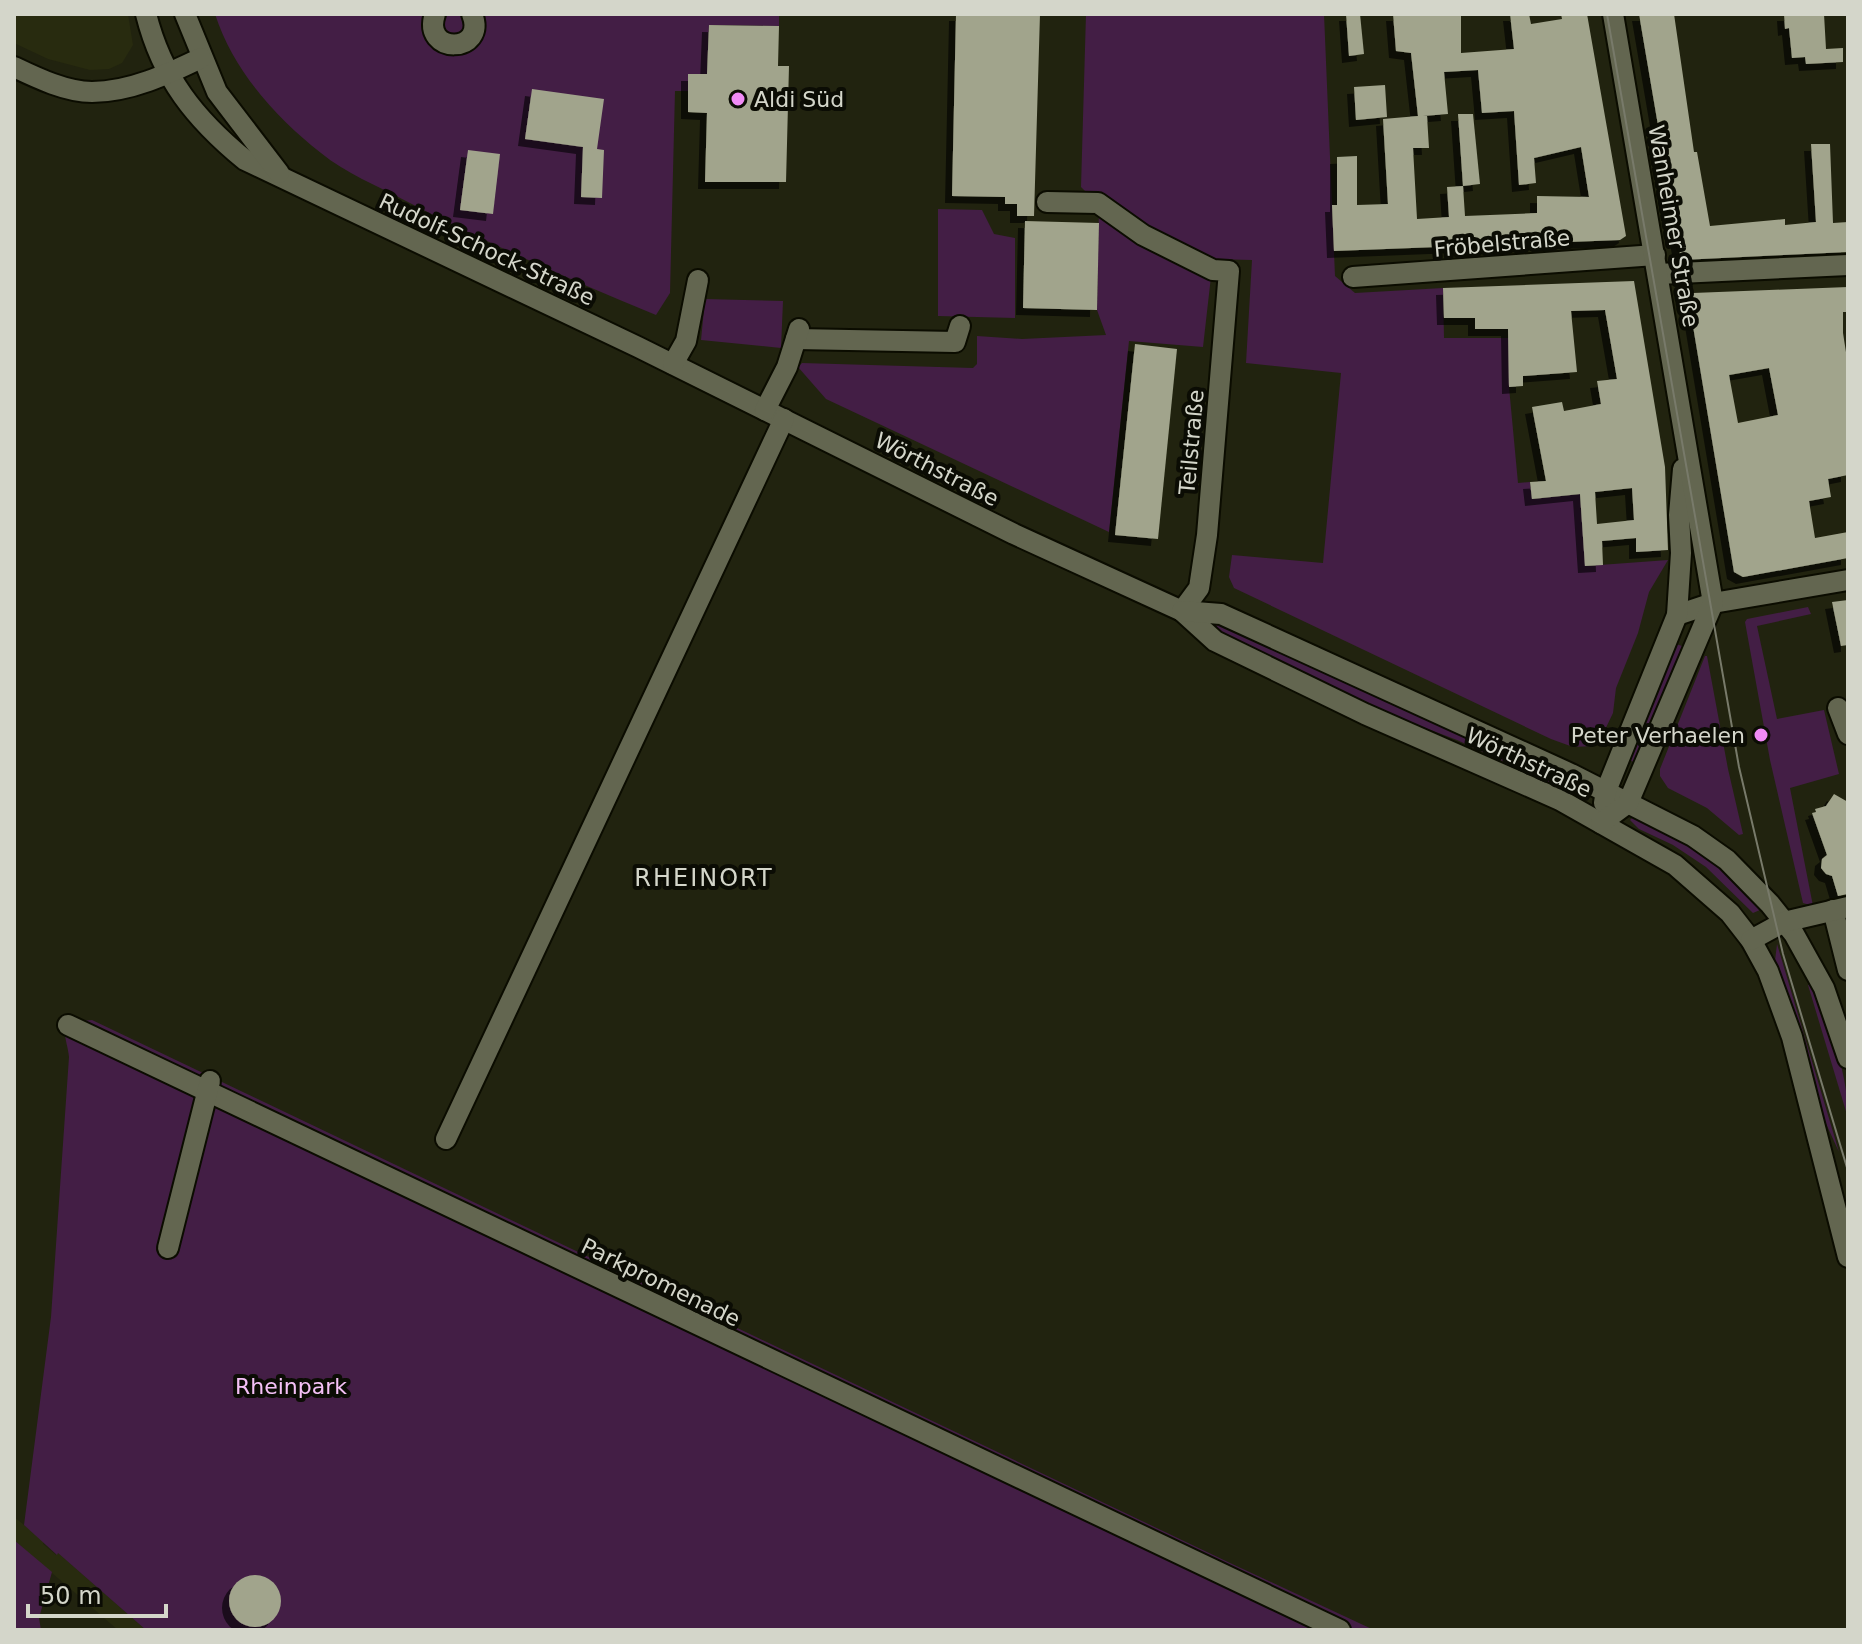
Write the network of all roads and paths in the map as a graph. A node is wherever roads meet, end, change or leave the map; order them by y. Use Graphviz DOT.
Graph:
graph roads {
  1 [pos="146,14"];
  2 [pos="185,14"];
  3 [pos="435,14"];
  4 [pos="472,14"];
  5 [pos="1613,14"];
  6 [pos="201,58"];
  7 [pos="14,67"];
  8 [pos="168,74"];
  9 [pos="281,176"];
  10 [pos="1047,202"];
  11 [pos="1657,264"];
  12 [pos="1848,265"];
  13 [pos="1353,277"];
  14 [pos="698,280"];
  15 [pos="960,326"];
  16 [pos="673,364"];
  17 [pos="765,410"];
  18 [pos="784,419"];
  19 [pos="1686,446"];
  20 [pos="1681,497"];
  21 [pos="1848,580"];
  22 [pos="1713,603"];
  23 [pos="1182,611"];
  24 [pos="1677,615"];
  25 [pos="1838,708"];
  26 [pos="1848,734"];
  27 [pos="1606,791"];
  28 [pos="1628,803"];
  29 [pos="1601,823"];
  30 [pos="1840,908"];
  31 [pos="1784,922"];
  32 [pos="1751,940"];
  33 [pos="1848,970"];
  34 [pos="68,1025"];
  35 [pos="1848,1058"];
  36 [pos="210,1085"];
  37 [pos="446,1139"];
  38 [pos="168,1248"];
  39 [pos="1848,1257"];
  40 [pos="1340,1630"];
  1 -- 8 [label="street, Rudolf-Schock-Straße"];
  2 -- 6 [label="street, Rudolf-Schock-Straße"];
  3 -- 4 [label="street"];
  5 -- 11 [label="street, Wanheimer Straße"];
  6 -- 8 [label="street"];
  6 -- 9 [label="street, Rudolf-Schock-Straße"];
  7 -- 8 [label="street"];
  8 -- 9 [label="street, Rudolf-Schock-Straße"];
  9 -- 16 [label="street, Rudolf-Schock-Straße"];
  10 -- 23 [label="street, Teilstraße"];
  11 -- 12 [label="street, Fröbelstraße"];
  11 -- 13 [label="street, Fröbelstraße"];
  11 -- 19 [label="street, Wanheimer Straße"];
  14 -- 16 [label="street"];
  15 -- 17 [label="street"];
  16 -- 17 [label="street, Wörthstraße"];
  17 -- 18 [label="street, Wörthstraße"];
  18 -- 23 [label="street, Wörthstraße"];
  18 -- 37 [label="street"];
  19 -- 20 [label="street, Wanheimer Straße"];
  19 -- 22 [label="street, Wanheimer Straße"];
  20 -- 22 [label="street"];
  20 -- 24 [label="street, Wanheimer Straße"];
  21 -- 22 [label="street"];
  22 -- 24 [label="street"];
  22 -- 28 [label="street"];
  23 -- 27 [label="street, Wörthstraße"];
  23 -- 29 [label="street, Wörthstraße"];
  24 -- 27 [label="street, Wanheimer Straße"];
  25 -- 26 [label="street"];
  27 -- 28 [label="street"];
  27 -- 29 [label="street, Wanheimer Straße"];
  28 -- 29 [label="street"];
  28 -- 31 [label="street"];
  29 -- 32 [label="street"];
  30 -- 31 [label="street"];
  30 -- 33 [label="street"];
  31 -- 32 [label="street"];
  31 -- 35 [label="street"];
  32 -- 39 [label="street"];
  34 -- 36 [label="street, Parkpromenade"];
  36 -- 38 [label="street"];
  36 -- 40 [label="street, Parkpromenade"];
}
